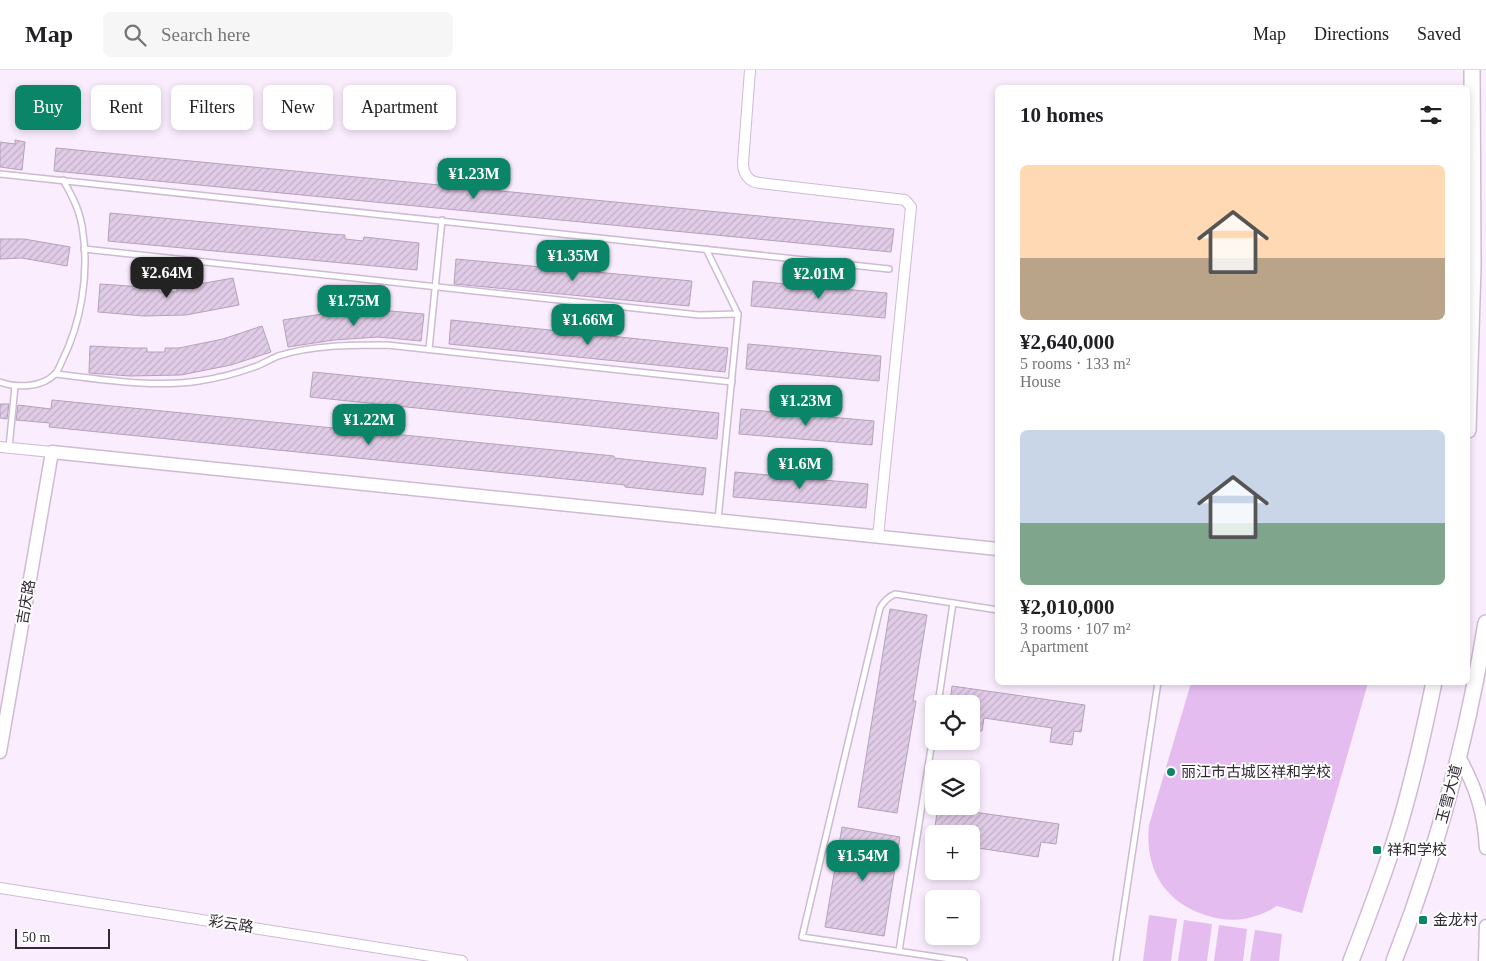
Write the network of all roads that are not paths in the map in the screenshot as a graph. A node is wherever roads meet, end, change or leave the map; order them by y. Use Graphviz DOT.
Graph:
graph roads {
  1 [pos="750,70"];
  2 [pos="1472,70"];
  3 [pos="0,174"];
  4 [pos="63,180"];
  5 [pos="442,220"];
  6 [pos="84,249"];
  7 [pos="706,249"];
  8 [pos="889,269"];
  9 [pos="435,287"];
  10 [pos="738,314"];
  11 [pos="429,349"];
  12 [pos="1470,364"];
  13 [pos="55,374"];
  14 [pos="0,382"];
  15 [pos="732,382"];
  16 [pos="15,386"];
  17 [pos="4,448"];
  18 [pos="52,452"];
  19 [pos="718,521"];
  20 [pos="878,537"];
  21 [pos="995,549"];
  22 [pos="953,603"];
  23 [pos="995,610"];
  24 [pos="1486,623"];
  25 [pos="1158,685"];
  26 [pos="1433,685"];
  27 [pos="939,695"];
  28 [pos="931,750"];
  29 [pos="0,752"];
  30 [pos="1458,757"];
  31 [pos="1486,848"];
  32 [pos="0,888"];
  33 [pos="1486,926"];
  34 [pos="899,951"];
  35 [pos="462,961"];
  36 [pos="964,961"];
  37 [pos="1116,961"];
  38 [pos="1351,961"];
  39 [pos="1394,961"];
  40 [pos="1485,961"];
  1 -- 20 [label="street"];
  2 -- 12 [label="main road"];
  3 -- 4 [label="lane"];
  4 -- 5 [label="lane"];
  4 -- 6 [label="lane"];
  5 -- 7 [label="lane"];
  5 -- 9 [label="lane"];
  6 -- 9 [label="lane"];
  6 -- 13 [label="lane"];
  7 -- 8 [label="lane"];
  7 -- 10 [label="lane"];
  9 -- 10 [label="lane"];
  9 -- 11 [label="lane"];
  10 -- 15 [label="lane"];
  11 -- 13 [label="lane"];
  11 -- 15 [label="lane"];
  13 -- 16 [label="lane"];
  14 -- 16 [label="lane"];
  15 -- 19 [label="lane"];
  16 -- 17 [label="lane"];
  17 -- 18 [label="street"];
  18 -- 19 [label="street"];
  18 -- 29 [label="street, 吉庆路"];
  19 -- 20 [label="street"];
  20 -- 21 [label="street"];
  22 -- 23 [label="lane"];
  22 -- 27 [label="lane"];
  22 -- 34 [label="lane"];
  24 -- 30 [label="main road, 玉雪大道"];
  25 -- 37 [label="lane"];
  26 -- 38 [label="main road"];
  28 -- 34 [label="lane"];
  30 -- 31 [label="street"];
  30 -- 39 [label="main road, 玉雪大道"];
  32 -- 35 [label="street, 彩云路"];
  33 -- 40 [label="street"];
  34 -- 36 [label="lane"];
}
